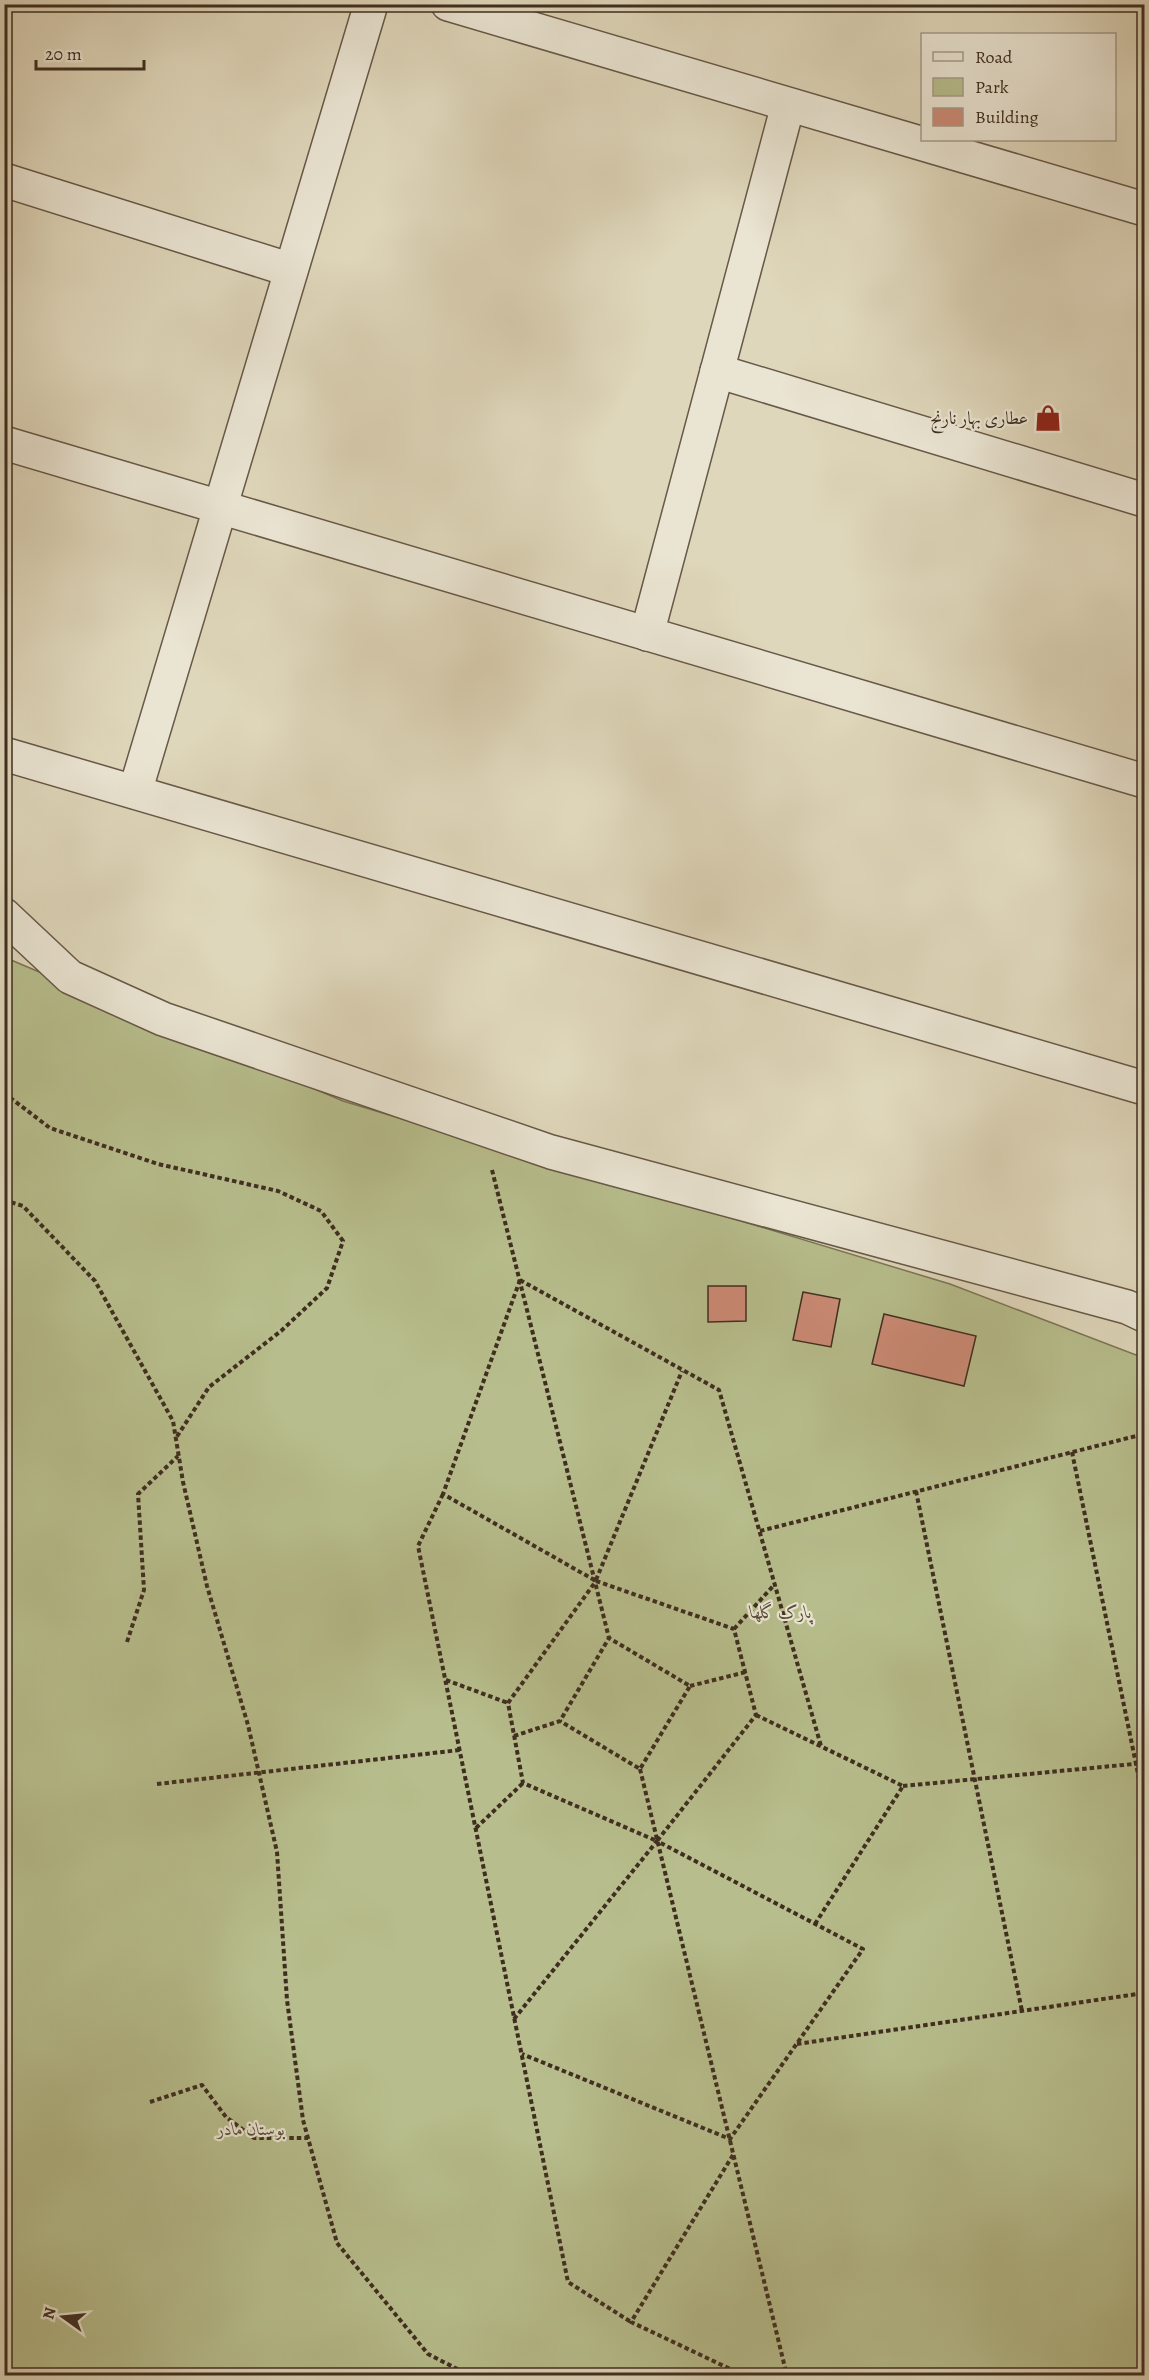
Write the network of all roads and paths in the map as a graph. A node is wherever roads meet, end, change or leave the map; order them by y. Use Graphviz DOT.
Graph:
graph roads {
  1 [pos="371,4"];
  2 [pos="448,4"];
  3 [pos="788,105"];
  4 [pos="4,180"];
  5 [pos="1144,209"];
  6 [pos="291,270"];
  7 [pos="717,371"];
  8 [pos="4,443"];
  9 [pos="1144,500"];
  10 [pos="220,507"];
  11 [pos="646,634"];
  12 [pos="4,754"];
  13 [pos="1144,781"];
  14 [pos="135,792"];
  15 [pos="4,915"];
  16 [pos="1144,1089"];
  17 [pos="4,1093"];
  18 [pos="492,1167"];
  19 [pos="4,1200"];
  20 [pos="520,1280"];
  21 [pos="1144,1315"];
  22 [pos="682,1371"];
  23 [pos="1144,1434"];
  24 [pos="176,1438"];
  25 [pos="1072,1452"];
  26 [pos="179,1456"];
  27 [pos="916,1491"];
  28 [pos="443,1494"];
  29 [pos="760,1531"];
  30 [pos="596,1581"];
  31 [pos="775,1584"];
  32 [pos="734,1629"];
  33 [pos="609,1638"];
  34 [pos="127,1642"];
  35 [pos="746,1672"];
  36 [pos="446,1680"];
  37 [pos="690,1686"];
  38 [pos="508,1703"];
  39 [pos="756,1715"];
  40 [pos="560,1720"];
  41 [pos="514,1736"];
  42 [pos="822,1746"];
  43 [pos="460,1750"];
  44 [pos="1144,1763"];
  45 [pos="1136,1764"];
  46 [pos="640,1769"];
  47 [pos="259,1772"];
  48 [pos="975,1779"];
  49 [pos="523,1783"];
  50 [pos="157,1784"];
  51 [pos="903,1786"];
  52 [pos="1144,1803"];
  53 [pos="476,1828"];
  54 [pos="657,1841"];
  55 [pos="815,1924"];
  56 [pos="1144,1993"];
  57 [pos="1022,2011"];
  58 [pos="514,2019"];
  59 [pos="796,2044"];
  60 [pos="522,2055"];
  61 [pos="150,2102"];
  62 [pos="308,2138"];
  63 [pos="730,2139"];
  64 [pos="733,2154"];
  65 [pos="631,2322"];
  66 [pos="471,2376"];
  67 [pos="745,2376"];
  68 [pos="787,2376"];
  1 -- 6 [label="street"];
  2 -- 3 [label="street"];
  3 -- 5 [label="street"];
  3 -- 7 [label="street"];
  4 -- 6 [label="street"];
  6 -- 10 [label="street"];
  7 -- 9 [label="street"];
  7 -- 11 [label="street"];
  8 -- 10 [label="street"];
  10 -- 11 [label="street"];
  10 -- 14 [label="street"];
  11 -- 13 [label="street"];
  12 -- 14 [label="street"];
  14 -- 16 [label="street"];
  15 -- 21 [label="street"];
  17 -- 24 [label="path"];
  18 -- 20 [label="path"];
  19 -- 24 [label="path"];
  20 -- 22 [label="path"];
  20 -- 28 [label="path"];
  20 -- 30 [label="path"];
  22 -- 29 [label="path"];
  22 -- 30 [label="path"];
  23 -- 25 [label="path"];
  24 -- 26 [label="path"];
  25 -- 27 [label="path"];
  25 -- 45 [label="path"];
  26 -- 34 [label="path"];
  26 -- 47 [label="path"];
  27 -- 29 [label="path"];
  27 -- 48 [label="path"];
  28 -- 30 [label="path"];
  28 -- 36 [label="path"];
  29 -- 31 [label="path"];
  30 -- 32 [label="path"];
  30 -- 33 [label="path"];
  30 -- 38 [label="path"];
  31 -- 32 [label="path"];
  31 -- 42 [label="path"];
  32 -- 35 [label="path"];
  33 -- 37 [label="path"];
  33 -- 40 [label="path"];
  35 -- 37 [label="path"];
  35 -- 39 [label="path"];
  36 -- 38 [label="path"];
  36 -- 43 [label="path"];
  37 -- 46 [label="path"];
  38 -- 41 [label="path"];
  39 -- 42 [label="path"];
  39 -- 54 [label="path"];
  40 -- 41 [label="path"];
  40 -- 46 [label="path"];
  41 -- 49 [label="path"];
  42 -- 51 [label="path"];
  43 -- 47 [label="path"];
  43 -- 53 [label="path"];
  44 -- 45 [label="path"];
  45 -- 48 [label="path"];
  45 -- 52 [label="path"];
  46 -- 54 [label="path"];
  47 -- 50 [label="path"];
  47 -- 62 [label="path"];
  48 -- 51 [label="path"];
  48 -- 57 [label="path"];
  49 -- 53 [label="path"];
  49 -- 54 [label="path"];
  51 -- 55 [label="path"];
  53 -- 58 [label="path"];
  54 -- 55 [label="path"];
  54 -- 58 [label="path"];
  54 -- 63 [label="path"];
  55 -- 59 [label="path"];
  56 -- 57 [label="path"];
  57 -- 59 [label="path"];
  58 -- 60 [label="path"];
  59 -- 63 [label="path"];
  60 -- 63 [label="path"];
  60 -- 65 [label="path"];
  61 -- 62 [label="path"];
  62 -- 66 [label="path"];
  63 -- 64 [label="path"];
  64 -- 65 [label="path"];
  64 -- 68 [label="path"];
  65 -- 67 [label="path"];
}
